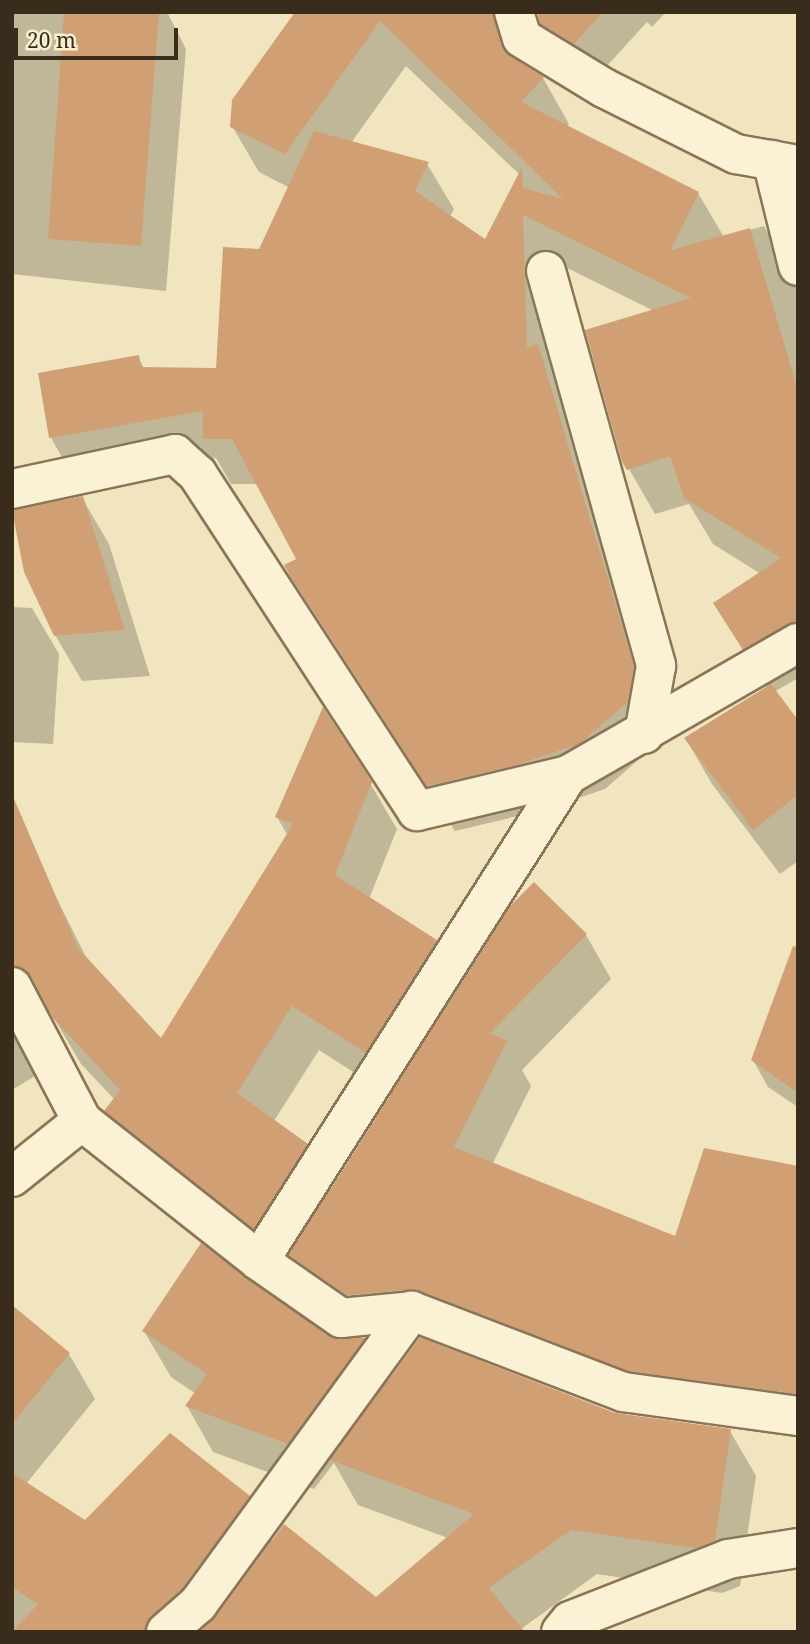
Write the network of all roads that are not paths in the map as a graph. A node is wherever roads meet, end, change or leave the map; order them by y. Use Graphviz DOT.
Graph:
graph roads {
  1 [pos="514,12"];
  2 [pos="785,162"];
  3 [pos="798,266"];
  4 [pos="546,271"];
  5 [pos="12,489"];
  6 [pos="798,643"];
  7 [pos="644,734"];
  8 [pos="568,775"];
  9 [pos="12,987"];
  10 [pos="82,1121"];
  11 [pos="12,1177"];
  12 [pos="260,1261"];
  13 [pos="412,1311"];
  14 [pos="798,1416"];
  15 [pos="798,1548"];
  16 [pos="576,1627"];
  17 [pos="166,1632"];
  1 -- 2 [label="street"];
  2 -- 3 [label="street"];
  4 -- 7 [label="street"];
  5 -- 8 [label="street"];
  6 -- 7 [label="street"];
  7 -- 8 [label="street"];
  8 -- 12 [label="street"];
  9 -- 10 [label="street"];
  10 -- 11 [label="street"];
  10 -- 12 [label="street"];
  12 -- 13 [label="street"];
  13 -- 14 [label="street"];
  13 -- 17 [label="street"];
  15 -- 16 [label="street"];
}
